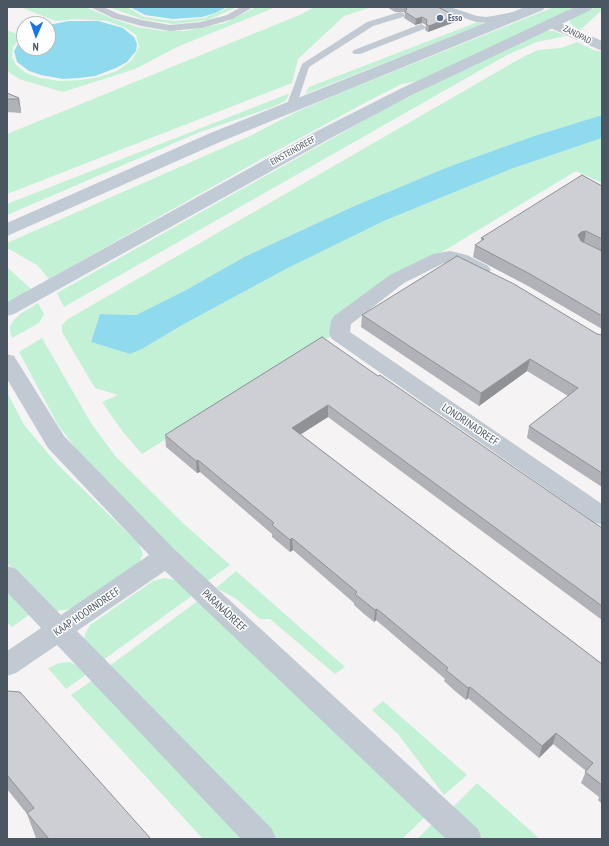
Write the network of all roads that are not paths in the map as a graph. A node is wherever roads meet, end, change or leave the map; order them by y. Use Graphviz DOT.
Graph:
graph roads {
  1 [pos="95,7"];
  2 [pos="248,7"];
  3 [pos="427,7"];
  4 [pos="586,7"];
  5 [pos="528,9"];
  6 [pos="458,13"];
  7 [pos="398,16"];
  8 [pos="445,17"];
  9 [pos="551,23"];
  10 [pos="421,27"];
  11 [pos="602,47"];
  12 [pos="357,52"];
  13 [pos="330,62"];
  14 [pos="303,72"];
  15 [pos="291,107"];
  16 [pos="7,230"];
  17 [pos="493,277"];
  18 [pos="7,310"];
  19 [pos="7,361"];
  20 [pos="602,516"];
  21 [pos="166,557"];
  22 [pos="7,576"];
  23 [pos="60,630"];
  24 [pos="7,665"];
  25 [pos="261,839"];
  26 [pos="468,839"];
  1 -- 2 [label="lane"];
  3 -- 6 [label="lane"];
  4 -- 9 [label="main road, EINSTEINDREEF"];
  5 -- 6 [label="lane"];
  5 -- 15 [label="main road"];
  6 -- 8 [label="lane"];
  7 -- 14 [label="lane"];
  9 -- 11 [label="street, ZANDPAD"];
  9 -- 18 [label="main road, EINSTEINDREEF"];
  10 -- 12 [label="lane"];
  13 -- 14 [label="lane"];
  14 -- 15 [label="lane"];
  15 -- 16 [label="main road"];
  17 -- 20 [label="street, LONDRINADREEF"];
  19 -- 21 [label="street, PARANÁDREEF"];
  21 -- 23 [label="street, KAAP HOORNDREEF"];
  21 -- 26 [label="street, PARANÁDREEF"];
  22 -- 23 [label="street"];
  23 -- 24 [label="street, KAAP HOORNDREEF"];
  23 -- 25 [label="street"];
}
